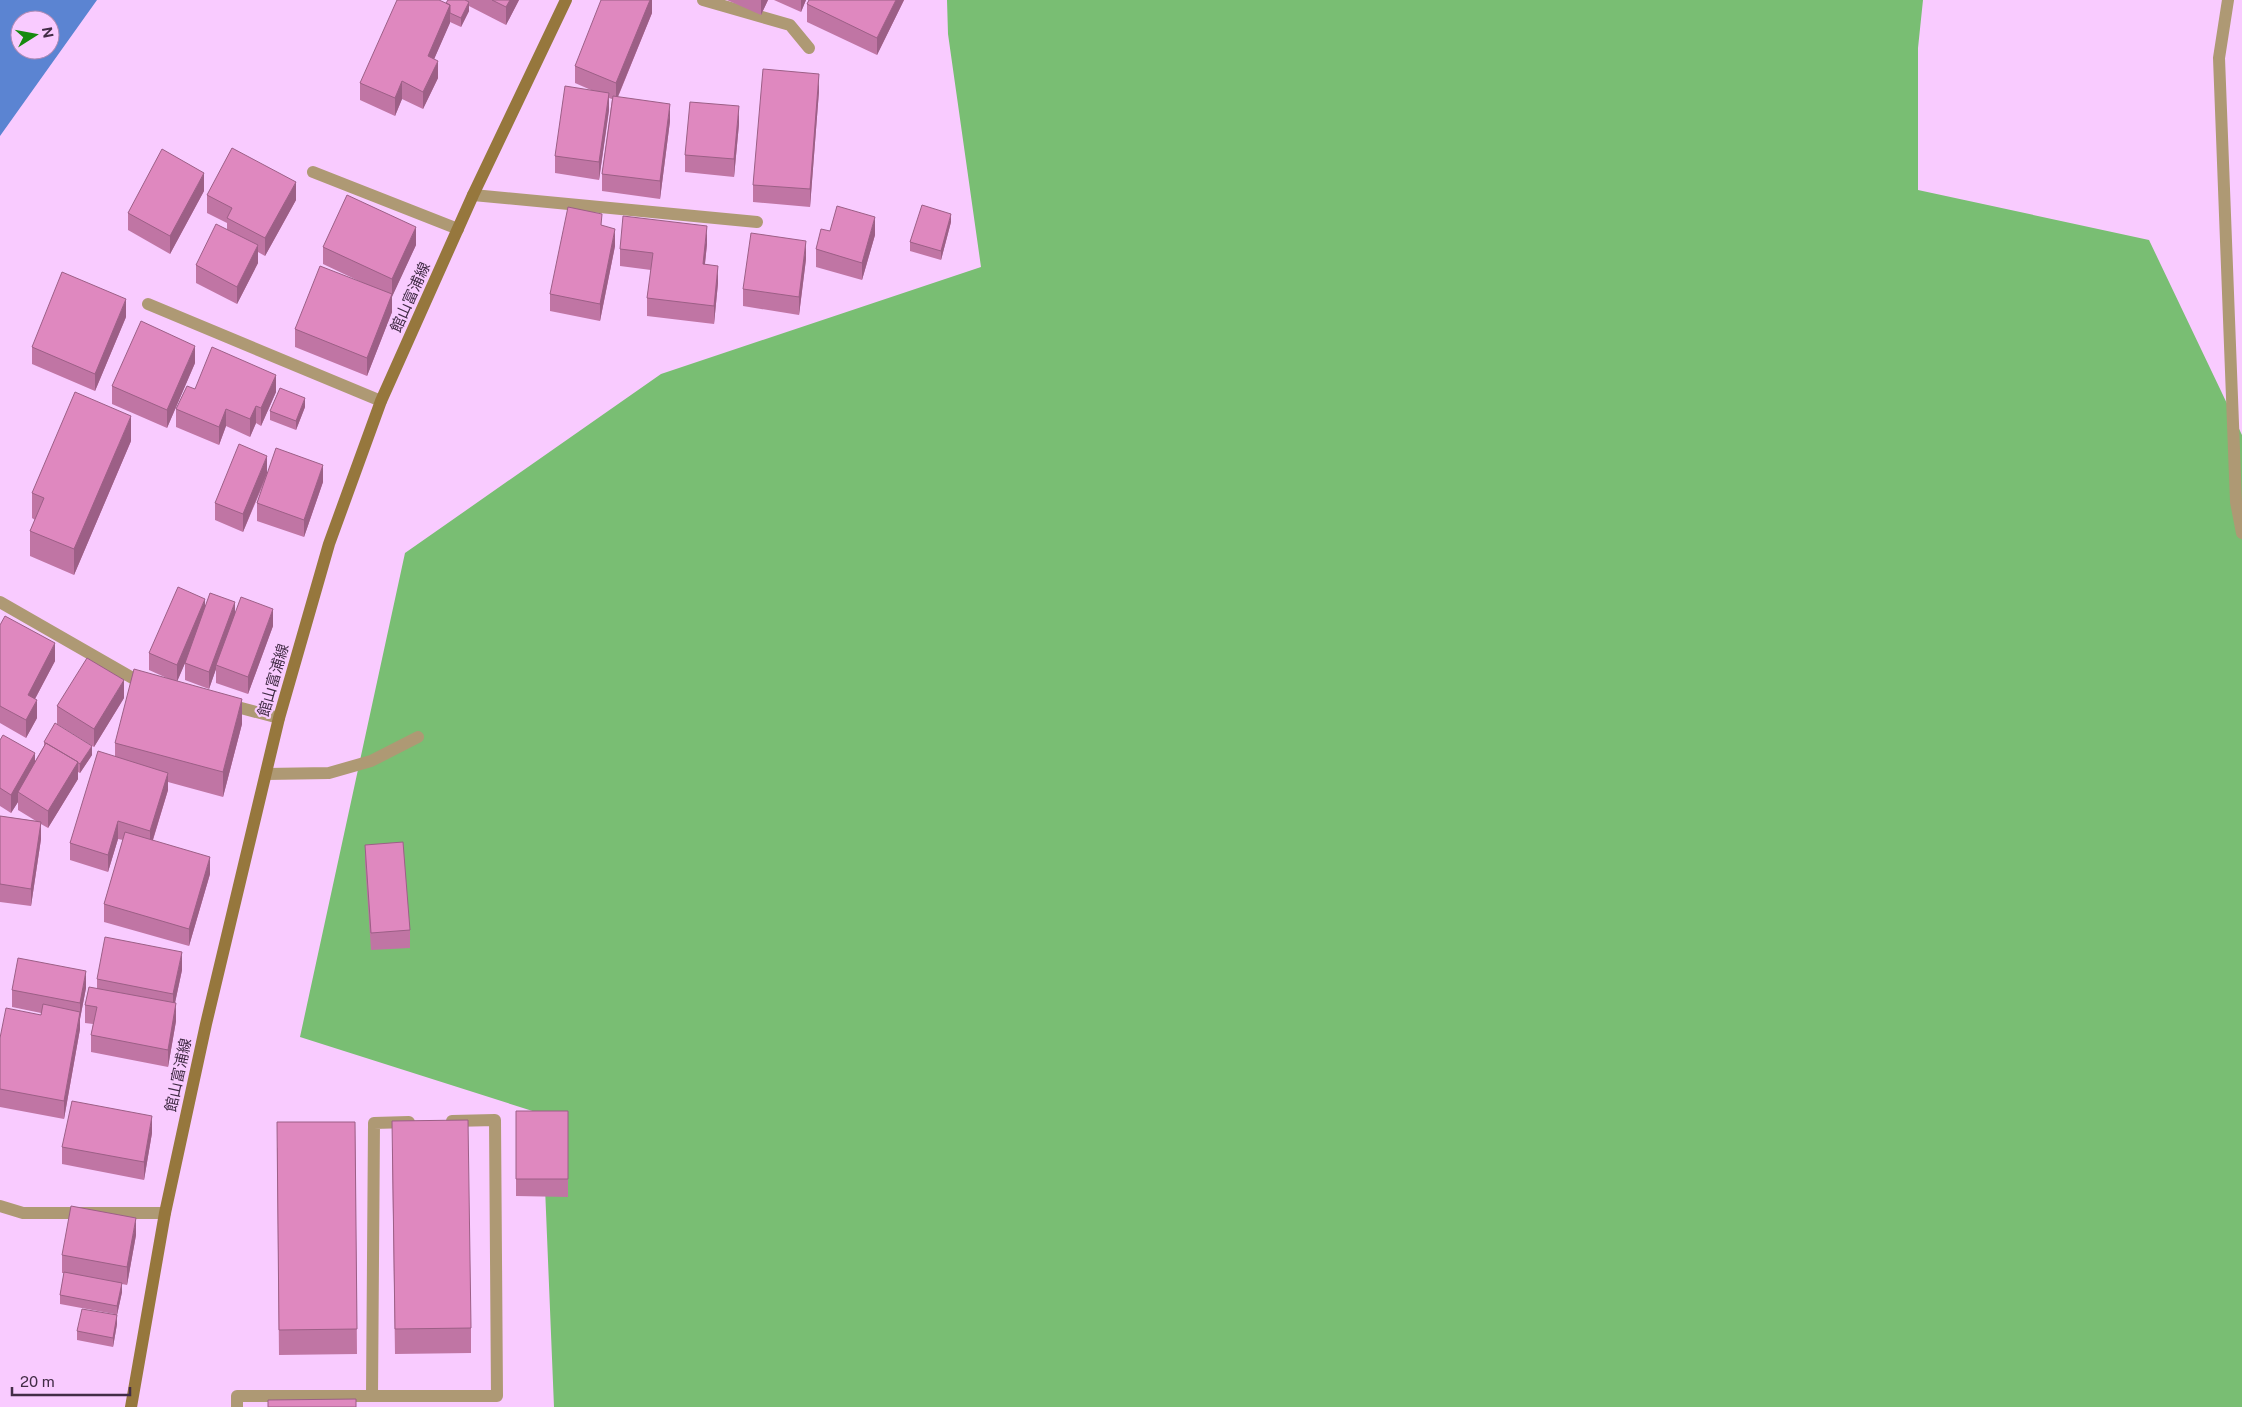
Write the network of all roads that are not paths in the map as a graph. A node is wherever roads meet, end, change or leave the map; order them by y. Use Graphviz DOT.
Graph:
graph roads {
  1 [pos="566,0"];
  2 [pos="703,0"];
  3 [pos="2228,0"];
  4 [pos="809,48"];
  5 [pos="313,172"];
  6 [pos="473,195"];
  7 [pos="757,222"];
  8 [pos="458,229"];
  9 [pos="148,304"];
  10 [pos="381,401"];
  11 [pos="2242,533"];
  12 [pos="1,605"];
  13 [pos="155,685"];
  14 [pos="212,700"];
  15 [pos="279,718"];
  16 [pos="418,737"];
  17 [pos="266,774"];
  18 [pos="439,1121"];
  19 [pos="421,1122"];
  20 [pos="0,1206"];
  21 [pos="164,1213"];
  22 [pos="372,1396"];
  23 [pos="131,1407"];
  24 [pos="238,1407"];
  1 -- 6 [label="main road, 館山富浦線"];
  2 -- 4 [label="street"];
  3 -- 11 [label="street"];
  5 -- 8 [label="street"];
  6 -- 7 [label="street"];
  6 -- 8 [label="main road, 館山富浦線"];
  8 -- 10 [label="main road, 館山富浦線"];
  9 -- 10 [label="street"];
  10 -- 15 [label="main road, 館山富浦線"];
  12 -- 13 [label="street"];
  14 -- 15 [label="street"];
  15 -- 17 [label="main road, 館山富浦線"];
  16 -- 17 [label="street"];
  17 -- 21 [label="main road, 館山富浦線"];
  18 -- 22 [label="street"];
  19 -- 22 [label="street"];
  20 -- 21 [label="street"];
  21 -- 23 [label="main road, 館山富浦線"];
  22 -- 24 [label="street"];
}
